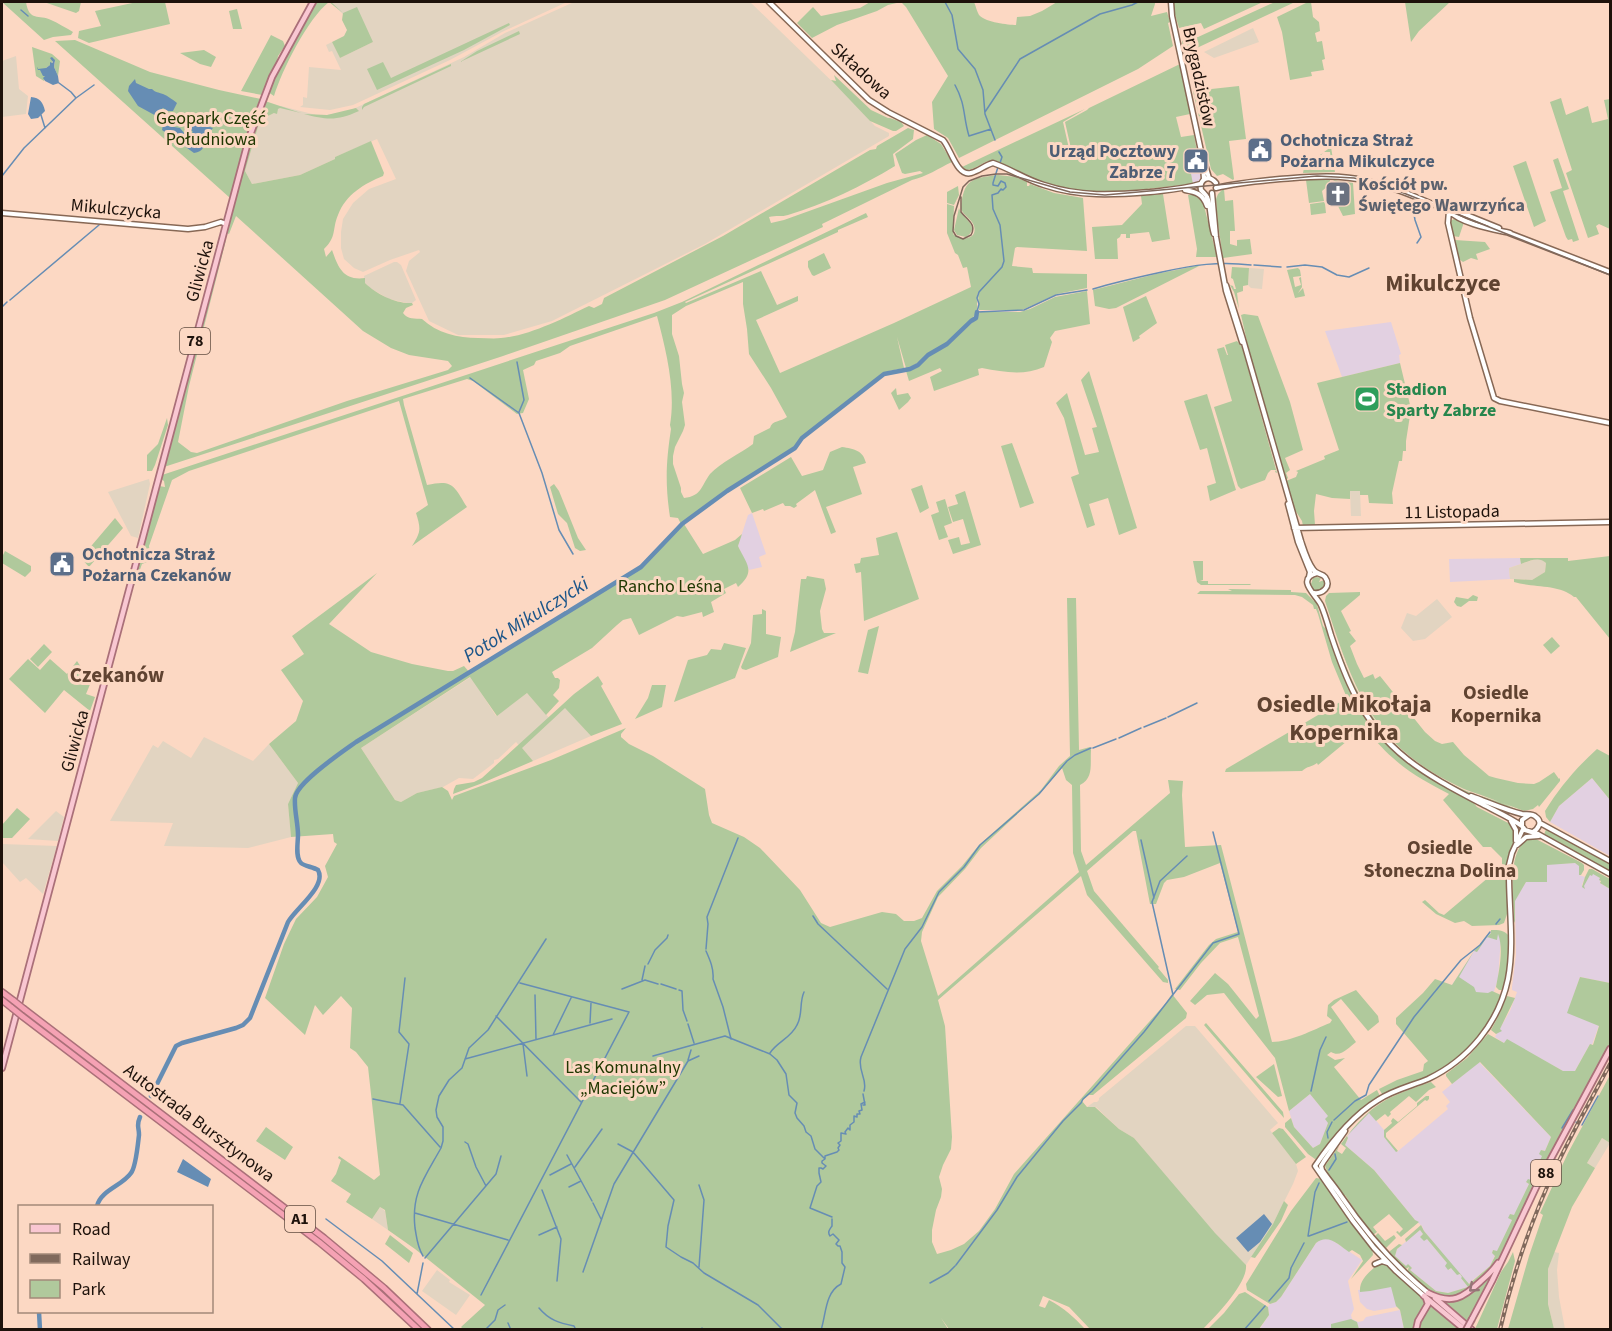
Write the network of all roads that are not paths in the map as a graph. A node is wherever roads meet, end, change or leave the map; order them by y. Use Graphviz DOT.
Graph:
graph roads {
  1 [pos="313,2"];
  2 [pos="769,2"];
  3 [pos="1171,2"];
  4 [pos="1207,178"];
  5 [pos="1200,184"];
  6 [pos="1216,185"];
  7 [pos="1183,190"];
  8 [pos="1200,190"];
  9 [pos="1212,193"];
  10 [pos="1206,194"];
  11 [pos="1449,211"];
  12 [pos="1209,212"];
  13 [pos="2,213"];
  14 [pos="226,224"];
  15 [pos="1216,237"];
  16 [pos="1611,272"];
  17 [pos="1611,423"];
  18 [pos="1611,522"];
  19 [pos="1295,528"];
  20 [pos="1317,573"];
  21 [pos="1309,578"];
  22 [pos="1322,592"];
  23 [pos="1313,593"];
  24 [pos="1322,607"];
  25 [pos="1462,793"];
  26 [pos="1529,814"];
  27 [pos="1507,817"];
  28 [pos="1540,823"];
  29 [pos="1526,830"];
  30 [pos="1542,836"];
  31 [pos="1515,848"];
  32 [pos="1611,861"];
  33 [pos="1611,874"];
  34 [pos="2,992"];
  35 [pos="2,1000"];
  36 [pos="13,1005"];
  37 [pos="1611,1049"];
  38 [pos="1611,1055"];
  39 [pos="2,1068"];
  40 [pos="1353,1121"];
  41 [pos="1506,1251"];
  42 [pos="1382,1256"];
  43 [pos="1375,1264"];
  44 [pos="1389,1264"];
  45 [pos="1419,1286"];
  46 [pos="1426,1294"];
  47 [pos="1433,1303"];
  48 [pos="1442,1304"];
  49 [pos="1426,1307"];
  50 [pos="1473,1320"];
  51 [pos="419,1329"];
  52 [pos="428,1329"];
  53 [pos="1416,1329"];
  54 [pos="1468,1329"];
  1 -- 14 [label="main road, Gliwicka / 78"];
  2 -- 7 [label="main road, Składowa"];
  3 -- 4 [label="main road, Brygadzistów"];
  4 -- 5 [label="main road"];
  4 -- 6 [label="main road"];
  5 -- 7 [label="main road"];
  5 -- 8 [label="main road"];
  6 -- 9 [label="main road"];
  6 -- 11 [label="main road"];
  7 -- 8 [label="main road"];
  7 -- 12 [label="main road"];
  8 -- 10 [label="main road"];
  9 -- 10 [label="main road"];
  9 -- 15 [label="main road"];
  10 -- 12 [label="main road"];
  11 -- 16 [label="main road"];
  11 -- 17 [label="main road"];
  12 -- 15 [label="main road"];
  13 -- 14 [label="main road, Mikulczycka"];
  14 -- 39 [label="main road, Gliwicka / 78"];
  15 -- 19 [label="main road"];
  18 -- 19 [label="main road, 11 Listopada"];
  19 -- 20 [label="main road"];
  19 -- 21 [label="main road"];
  20 -- 21 [label="main road"];
  20 -- 22 [label="main road"];
  21 -- 23 [label="main road"];
  22 -- 23 [label="main road"];
  22 -- 24 [label="main road"];
  23 -- 24 [label="main road"];
  24 -- 25 [label="main road"];
  25 -- 26 [label="main road"];
  25 -- 27 [label="main road"];
  26 -- 28 [label="main road"];
  26 -- 29 [label="main road"];
  27 -- 29 [label="main road"];
  27 -- 31 [label="main road"];
  28 -- 29 [label="main road"];
  28 -- 32 [label="main road"];
  29 -- 30 [label="main road"];
  29 -- 31 [label="main road"];
  30 -- 31 [label="main road"];
  30 -- 33 [label="main road"];
  31 -- 40 [label="main road"];
  34 -- 36 [label="highway, Autostrada Bursztynowa / A1"];
  35 -- 36 [label="highway, Autostrada Bursztynowa / A1"];
  36 -- 51 [label="highway, Autostrada Bursztynowa / A1, bridge"];
  36 -- 52 [label="highway, Autostrada Bursztynowa / A1, bridge"];
  37 -- 41 [label="main road, 88"];
  38 -- 50 [label="main road, 88"];
  40 -- 42 [label="main road"];
  40 -- 45 [label="main road"];
  41 -- 46 [label="main road, one-way"];
  41 -- 50 [label="main road, 88"];
  42 -- 44 [label="main road"];
  42 -- 45 [label="main road"];
  43 -- 44 [label="main road"];
  44 -- 46 [label="main road"];
  45 -- 46 [label="main road"];
  46 -- 47 [label="main road"];
  46 -- 48 [label="main road"];
  46 -- 49 [label="main road"];
  47 -- 48 [label="main road"];
  47 -- 49 [label="main road"];
  47 -- 54 [label="main road"];
  48 -- 54 [label="main road"];
  49 -- 53 [label="main road"];
  50 -- 54 [label="main road, 88, bridge"];
}
